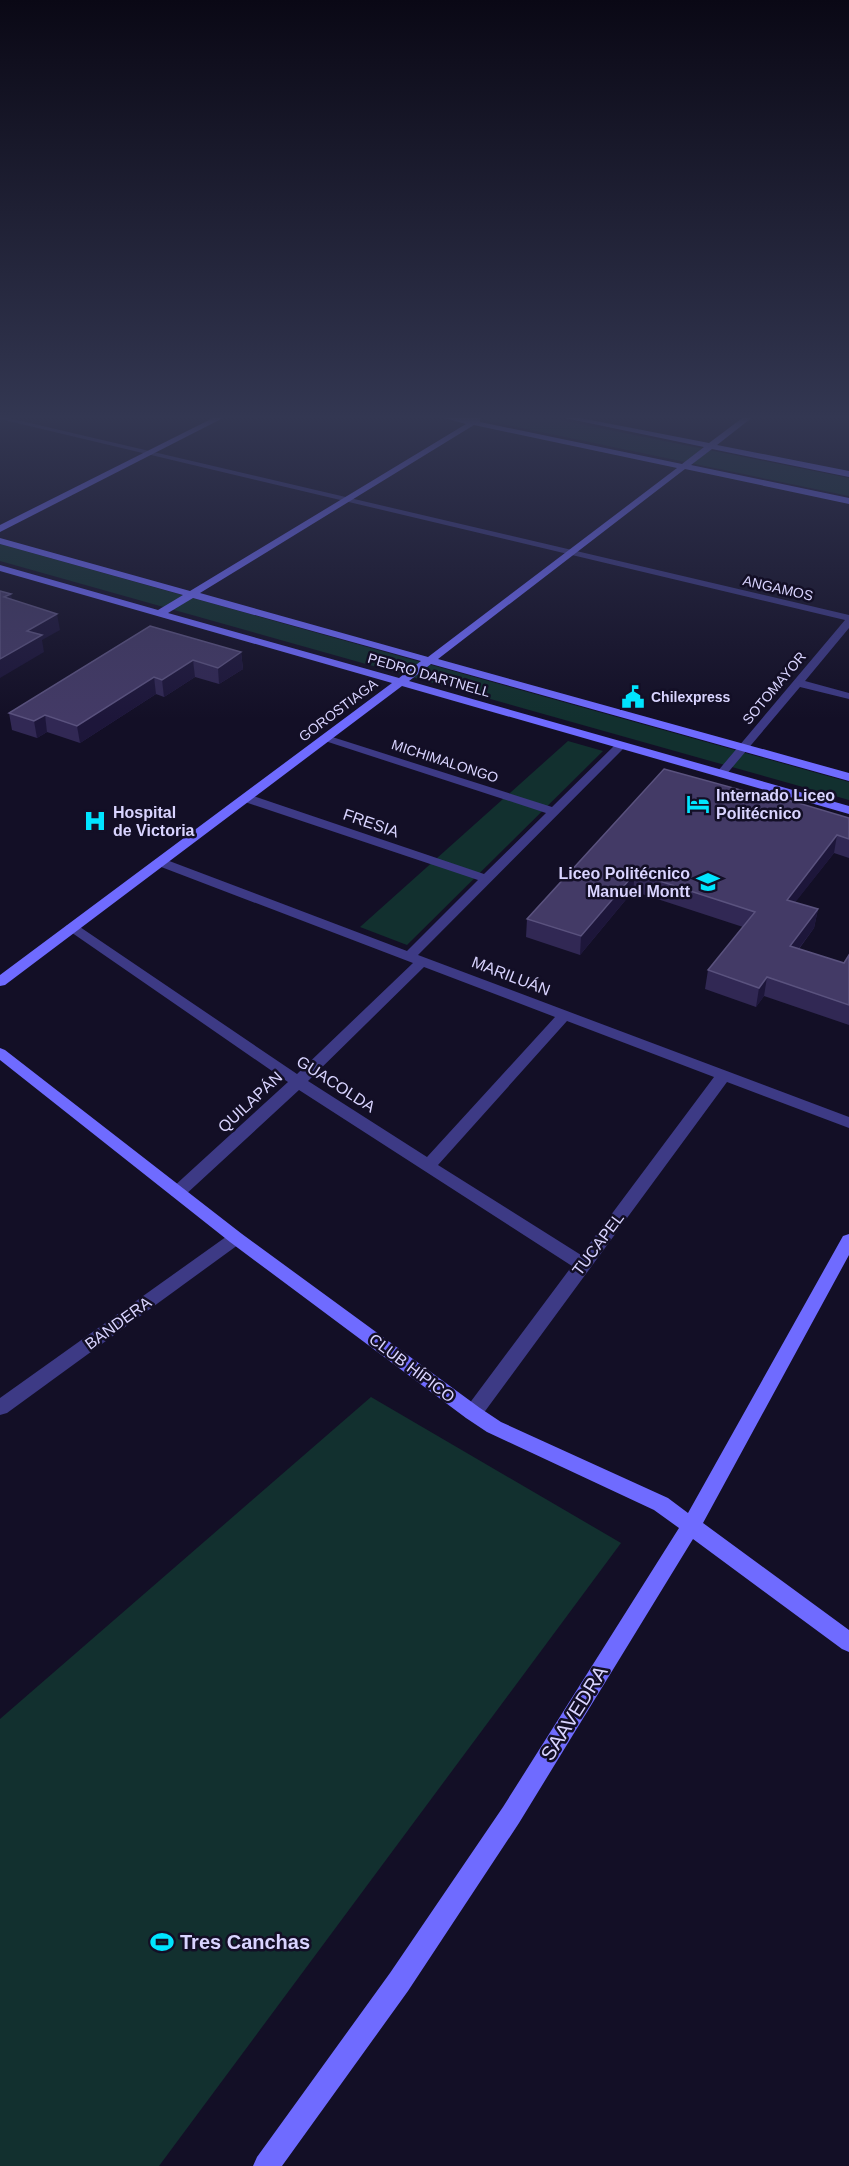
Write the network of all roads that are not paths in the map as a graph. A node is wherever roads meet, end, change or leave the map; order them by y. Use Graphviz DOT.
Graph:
graph roads {
  1 [pos="23,517"];
  2 [pos="318,517"];
  3 [pos="418,517"];
  4 [pos="618,517"];
  5 [pos="0,529"];
  6 [pos="0,541"];
  7 [pos="570,553"];
  8 [pos="0,568"];
  9 [pos="191,594"];
  10 [pos="159,614"];
  11 [pos="849,620"];
  12 [pos="430,660"];
  13 [pos="400,682"];
  14 [pos="798,683"];
  15 [pos="849,696"];
  16 [pos="326,738"];
  17 [pos="621,745"];
  18 [pos="743,747"];
  19 [pos="721,774"];
  20 [pos="849,777"];
  21 [pos="246,798"];
  22 [pos="849,810"];
  23 [pos="554,812"];
  24 [pos="160,862"];
  25 [pos="486,879"];
  26 [pos="72,928"];
  27 [pos="416,959"];
  28 [pos="0,982"];
  29 [pos="565,1015"];
  30 [pos="0,1053"];
  31 [pos="724,1075"];
  32 [pos="298,1082"];
  33 [pos="849,1123"];
  34 [pos="429,1165"];
  35 [pos="178,1192"];
  36 [pos="236,1238"];
  37 [pos="849,1240"];
  38 [pos="583,1265"];
  39 [pos="0,1408"];
  40 [pos="473,1413"];
  41 [pos="692,1524"];
  42 [pos="849,1642"];
  43 [pos="266,2166"];
  1 -- 5 [label="street"];
  2 -- 9 [label="street"];
  3 -- 7 [label="street, ANGAMOS"];
  4 -- 7 [label="street, GOROSTIAGA"];
  6 -- 9 [label="street, PEDRO DARTNELL"];
  7 -- 11 [label="street, ANGAMOS"];
  7 -- 12 [label="street, GOROSTIAGA"];
  8 -- 10 [label="street, PEDRO DARTNELL"];
  9 -- 10 [label="street"];
  9 -- 12 [label="street, PEDRO DARTNELL"];
  10 -- 13 [label="street, PEDRO DARTNELL"];
  11 -- 14 [label="street, SOTOMAYOR"];
  12 -- 13 [label="street, GOROSTIAGA"];
  12 -- 18 [label="street, PEDRO DARTNELL"];
  13 -- 16 [label="street, GOROSTIAGA"];
  13 -- 17 [label="street, PEDRO DARTNELL"];
  14 -- 15 [label="street"];
  14 -- 18 [label="street, SOTOMAYOR"];
  16 -- 21 [label="street, GOROSTIAGA"];
  16 -- 23 [label="street, MICHIMALONGO"];
  17 -- 19 [label="street, PEDRO DARTNELL"];
  17 -- 23 [label="street, QUILAPÁN"];
  18 -- 19 [label="street, SOTOMAYOR"];
  18 -- 20 [label="street, PEDRO DARTNELL"];
  19 -- 22 [label="street, PEDRO DARTNELL"];
  21 -- 24 [label="street, GOROSTIAGA"];
  21 -- 25 [label="street, FRESIA"];
  23 -- 25 [label="street, QUILAPÁN"];
  24 -- 26 [label="street, GOROSTIAGA"];
  24 -- 27 [label="street, MARILUÁN"];
  25 -- 27 [label="street, QUILAPÁN"];
  26 -- 28 [label="street, GOROSTIAGA"];
  26 -- 32 [label="street, GUACOLDA"];
  27 -- 29 [label="street, MARILUÁN"];
  27 -- 32 [label="street, QUILAPÁN"];
  29 -- 31 [label="street, MARILUÁN"];
  29 -- 34 [label="street"];
  30 -- 35 [label="street, CLUB HÍPICO"];
  31 -- 33 [label="street, MARILUÁN"];
  31 -- 38 [label="street, TUCAPEL"];
  32 -- 34 [label="street, GUACOLDA"];
  32 -- 35 [label="street, QUILAPÁN"];
  34 -- 38 [label="street, GUACOLDA"];
  35 -- 36 [label="street, CLUB HÍPICO"];
  36 -- 39 [label="street, BANDERA"];
  36 -- 40 [label="street, CLUB HÍPICO"];
  37 -- 41 [label="street, SAAVEDRA"];
  38 -- 40 [label="street, TUCAPEL"];
  40 -- 41 [label="street, CLUB HÍPICO"];
  41 -- 42 [label="street, CLUB HÍPICO"];
  41 -- 43 [label="street, SAAVEDRA"];
}
